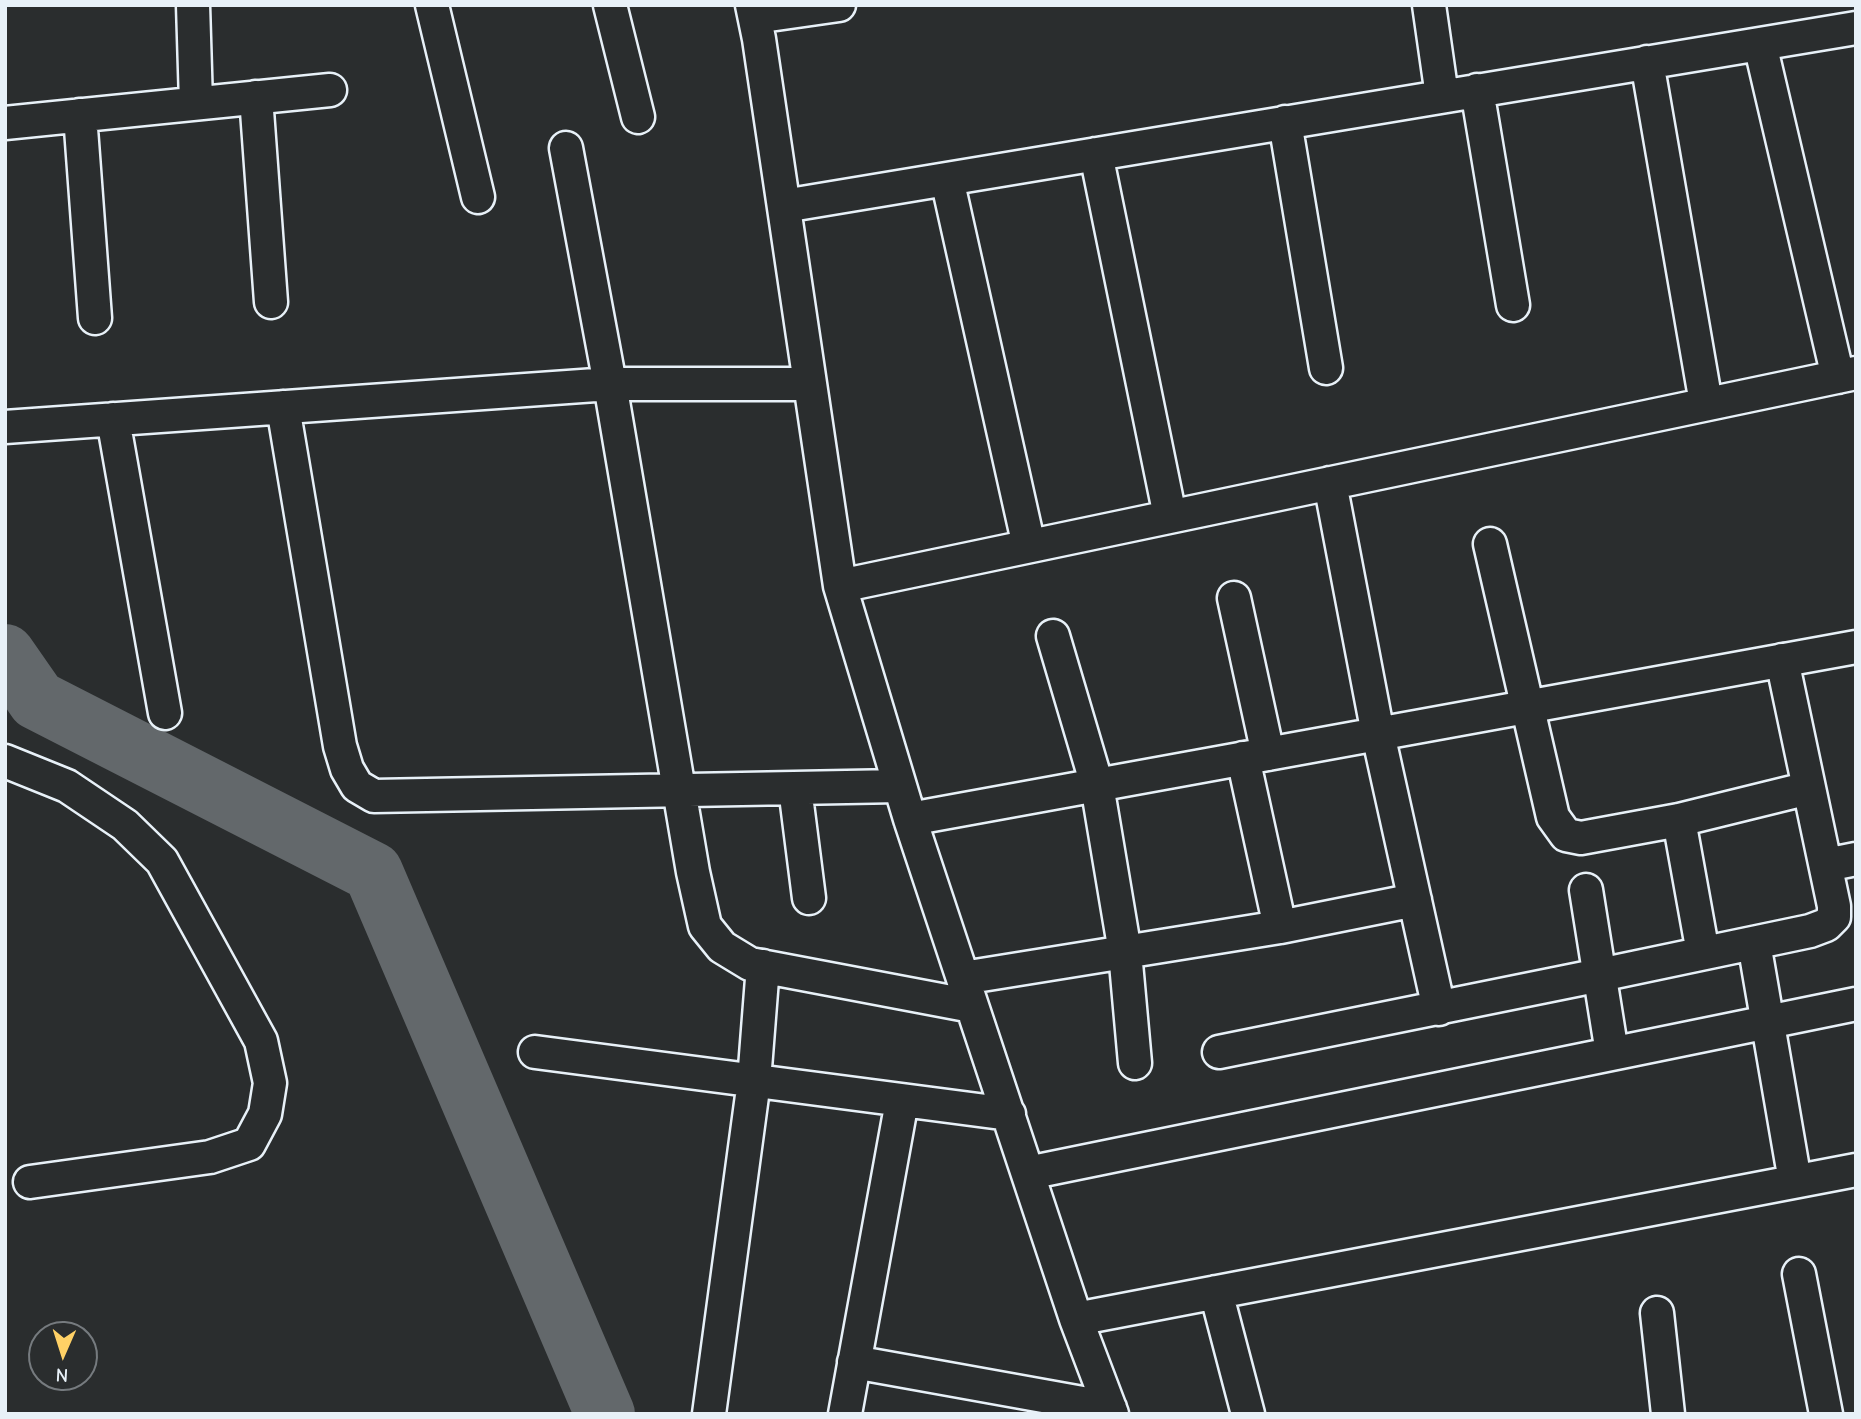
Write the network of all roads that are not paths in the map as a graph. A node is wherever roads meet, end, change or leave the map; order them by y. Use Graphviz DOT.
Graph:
graph roads {
  1 [pos="193,5"];
  2 [pos="432,5"];
  3 [pos="610,5"];
  4 [pos="839,5"];
  5 [pos="1429,5"];
  6 [pos="754,11"];
  7 [pos="1856,28"];
  8 [pos="1760,44"];
  9 [pos="1647,62"];
  10 [pos="330,90"];
  11 [pos="1477,90"];
  12 [pos="1442,96"];
  13 [pos="256,97"];
  14 [pos="196,103"];
  15 [pos="80,115"];
  16 [pos="638,117"];
  17 [pos="1285,122"];
  18 [pos="5,123"];
  19 [pos="566,148"];
  20 [pos="1096,153"];
  21 [pos="947,179"];
  22 [pos="478,197"];
  23 [pos="784,206"];
  24 [pos="271,302"];
  25 [pos="1513,304"];
  26 [pos="95,318"];
  27 [pos="1326,369"];
  28 [pos="1847,375"];
  29 [pos="610,384"];
  30 [pos="810,384"];
  31 [pos="1706,403"];
  32 [pos="283,407"];
  33 [pos="113,419"];
  34 [pos="5,427"];
  35 [pos="1330,483"];
  36 [pos="1170,516"];
  37 [pos="1490,544"];
  38 [pos="1029,546"];
  39 [pos="840,586"];
  40 [pos="1234,598"];
  41 [pos="1053,636"];
  42 [pos="1856,647"];
  43 [pos="1782,660"];
  44 [pos="1526,707"];
  45 [pos="165,713"];
  46 [pos="1378,734"];
  47 [pos="1256,756"];
  48 [pos="5,761"];
  49 [pos="1097,785"];
  50 [pos="900,786"];
  51 [pos="795,788"];
  52 [pos="1809,788"];
  53 [pos="679,789"];
  54 [pos="910,820"];
  55 [pos="1679,820"];
  56 [pos="1841,862"];
  57 [pos="1586,890"];
  58 [pos="809,898"];
  59 [pos="1415,900"];
  60 [pos="1280,927"];
  61 [pos="1754,943"];
  62 [pos="1125,952"];
  63 [pos="1703,953"];
  64 [pos="763,966"];
  65 [pos="1600,975"];
  66 [pos="968,992"];
  67 [pos="1856,1004"];
  68 [pos="1439,1009"];
  69 [pos="1767,1021"];
  70 [pos="535,1052"];
  71 [pos="1219,1052"];
  72 [pos="1612,1053"];
  73 [pos="1135,1063"];
  74 [pos="754,1081"];
  75 [pos="902,1101"];
  76 [pos="1009,1114"];
  77 [pos="1856,1170"];
  78 [pos="1028,1173"];
  79 [pos="1795,1181"];
  80 [pos="30,1182"];
  81 [pos="1799,1274"];
  82 [pos="1216,1292"];
  83 [pos="1657,1313"];
  84 [pos="1076,1319"];
  85 [pos="854,1362"];
  86 [pos="999,1401"];
  87 [pos="1111,1411"];
  88 [pos="709,1414"];
  89 [pos="845,1414"];
  90 [pos="1248,1414"];
  91 [pos="1668,1414"];
  92 [pos="1826,1414"];
  1 -- 14 [label="street"];
  2 -- 22 [label="street"];
  3 -- 16 [label="street"];
  4 -- 6 [label="street"];
  5 -- 12 [label="street"];
  6 -- 23 [label="street"];
  7 -- 8 [label="street"];
  8 -- 9 [label="street"];
  8 -- 28 [label="street"];
  9 -- 11 [label="street"];
  9 -- 31 [label="street"];
  10 -- 13 [label="street"];
  11 -- 12 [label="street"];
  11 -- 25 [label="street"];
  12 -- 17 [label="street"];
  13 -- 14 [label="street"];
  13 -- 24 [label="street"];
  14 -- 15 [label="street"];
  15 -- 18 [label="street"];
  15 -- 26 [label="street"];
  17 -- 20 [label="street"];
  17 -- 27 [label="street"];
  19 -- 29 [label="street"];
  20 -- 21 [label="street"];
  20 -- 36 [label="street"];
  21 -- 23 [label="street"];
  21 -- 38 [label="street"];
  23 -- 30 [label="street"];
  28 -- 31 [label="street"];
  29 -- 30 [label="street"];
  29 -- 32 [label="street"];
  29 -- 53 [label="street"];
  30 -- 39 [label="street"];
  31 -- 35 [label="street"];
  32 -- 33 [label="street"];
  32 -- 53 [label="street"];
  33 -- 34 [label="street"];
  33 -- 45 [label="street"];
  35 -- 36 [label="street"];
  35 -- 46 [label="street"];
  36 -- 38 [label="street"];
  37 -- 44 [label="street"];
  38 -- 39 [label="street"];
  39 -- 50 [label="street"];
  40 -- 47 [label="street"];
  41 -- 49 [label="street"];
  42 -- 43 [label="street"];
  43 -- 44 [label="street"];
  43 -- 52 [label="street"];
  44 -- 46 [label="street"];
  44 -- 55 [label="street"];
  46 -- 47 [label="street"];
  46 -- 59 [label="street"];
  47 -- 49 [label="street"];
  47 -- 60 [label="street"];
  48 -- 80 [label="street"];
  49 -- 54 [label="street"];
  49 -- 62 [label="street"];
  50 -- 51 [label="street"];
  50 -- 54 [label="street"];
  51 -- 53 [label="street"];
  51 -- 58 [label="street"];
  52 -- 55 [label="street"];
  52 -- 56 [label="street"];
  53 -- 64 [label="street"];
  54 -- 66 [label="street"];
  55 -- 63 [label="street"];
  56 -- 61 [label="street"];
  57 -- 65 [label="street"];
  59 -- 60 [label="street"];
  59 -- 68 [label="street"];
  60 -- 62 [label="street"];
  61 -- 63 [label="street"];
  61 -- 69 [label="street"];
  62 -- 66 [label="street"];
  62 -- 73 [label="street"];
  63 -- 65 [label="street"];
  64 -- 66 [label="street"];
  64 -- 74 [label="street"];
  65 -- 68 [label="street"];
  65 -- 72 [label="street"];
  66 -- 76 [label="street"];
  67 -- 69 [label="street"];
  68 -- 71 [label="street"];
  69 -- 72 [label="street"];
  69 -- 79 [label="street"];
  70 -- 74 [label="street"];
  72 -- 78 [label="street"];
  74 -- 75 [label="street"];
  74 -- 88 [label="street"];
  75 -- 76 [label="street"];
  75 -- 85 [label="street"];
  76 -- 78 [label="street"];
  77 -- 79 [label="street"];
  78 -- 84 [label="street"];
  79 -- 82 [label="street"];
  81 -- 92 [label="street"];
  82 -- 84 [label="street"];
  82 -- 90 [label="street"];
  83 -- 91 [label="street"];
  84 -- 87 [label="street"];
  85 -- 86 [label="street"];
  85 -- 89 [label="street"];
  86 -- 87 [label="street"];
}
